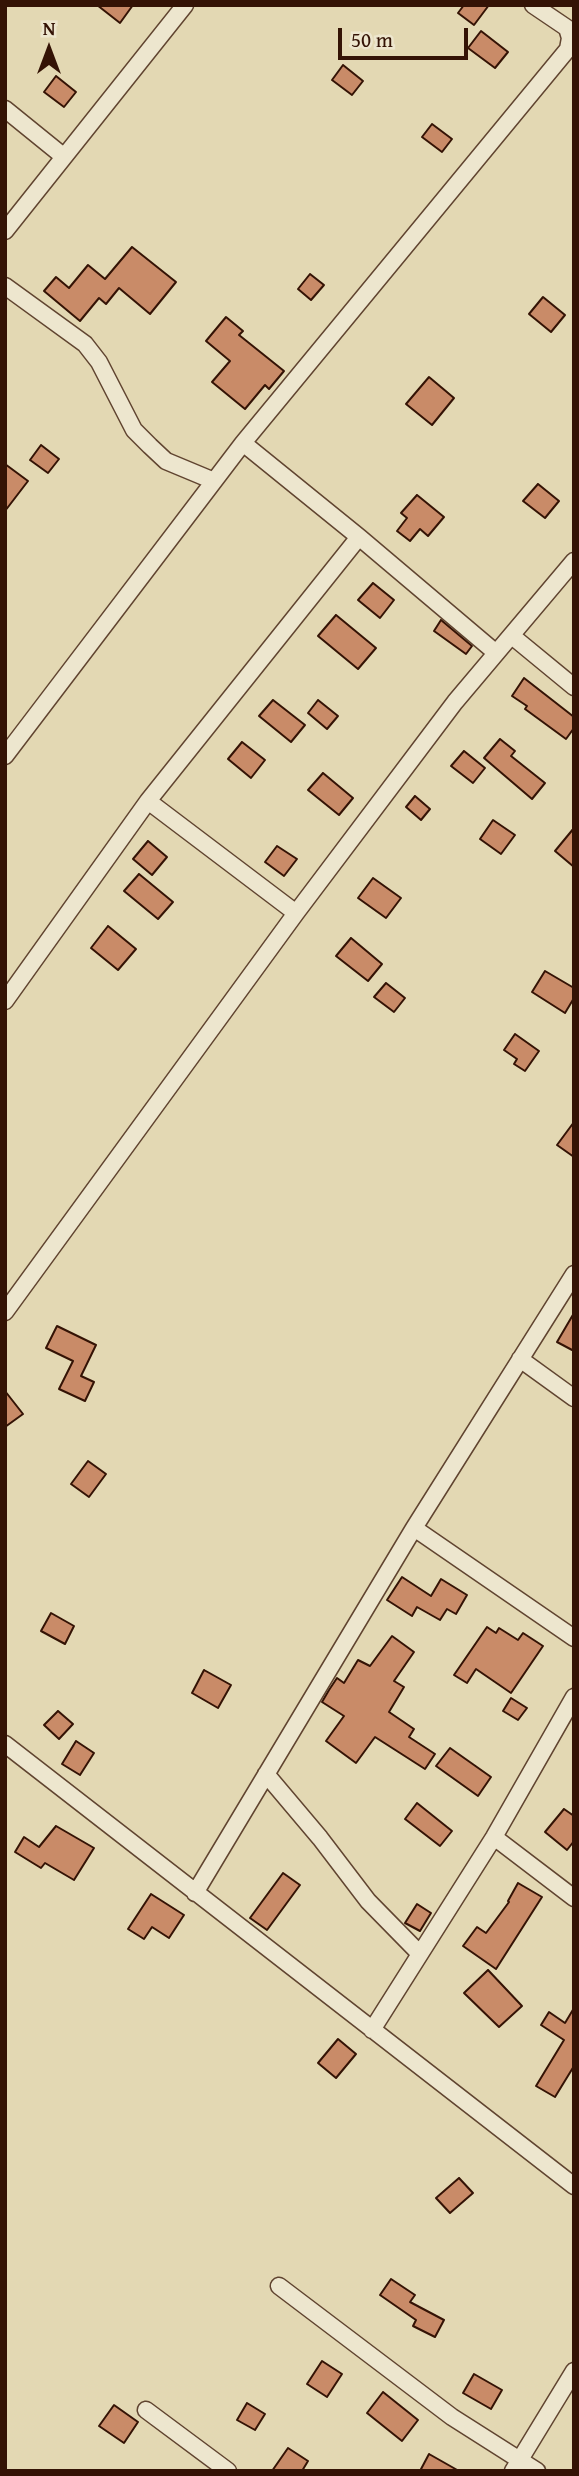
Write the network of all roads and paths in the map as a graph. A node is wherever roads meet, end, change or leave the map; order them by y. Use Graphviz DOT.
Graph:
graph roads {
  1 [pos="185,5"];
  2 [pos="533,5"];
  3 [pos="5,109"];
  4 [pos="63,156"];
  5 [pos="5,231"];
  6 [pos="5,286"];
  7 [pos="243,443"];
  8 [pos="214,481"];
  9 [pos="359,537"];
  10 [pos="574,561"];
  11 [pos="512,636"];
  12 [pos="495,652"];
  13 [pos="574,687"];
  14 [pos="5,756"];
  15 [pos="148,801"];
  16 [pos="296,912"];
  17 [pos="5,1001"];
  18 [pos="574,1274"];
  19 [pos="5,1312"];
  20 [pos="520,1359"];
  21 [pos="574,1398"];
  22 [pos="414,1528"];
  23 [pos="574,1639"];
  24 [pos="574,1697"];
  25 [pos="5,1744"];
  26 [pos="266,1774"];
  27 [pos="494,1838"];
  28 [pos="195,1893"];
  29 [pos="574,1898"];
  30 [pos="420,1954"];
  31 [pos="372,2030"];
  32 [pos="574,2186"];
  33 [pos="279,2287"];
  34 [pos="574,2371"];
  35 [pos="146,2410"];
  36 [pos="517,2466"];
  37 [pos="228,2471"];
  38 [pos="537,2471"];
  1 -- 4 [label="street"];
  2 -- 7 [label="street"];
  3 -- 4 [label="street"];
  4 -- 5 [label="street"];
  6 -- 8 [label="street"];
  7 -- 8 [label="street"];
  7 -- 9 [label="street"];
  8 -- 14 [label="street"];
  9 -- 12 [label="street"];
  9 -- 15 [label="street"];
  10 -- 11 [label="street"];
  11 -- 12 [label="street"];
  11 -- 13 [label="street"];
  12 -- 16 [label="street"];
  15 -- 16 [label="street"];
  15 -- 17 [label="street"];
  16 -- 19 [label="street"];
  18 -- 20 [label="street"];
  20 -- 21 [label="street"];
  20 -- 22 [label="street"];
  22 -- 23 [label="street"];
  22 -- 26 [label="street"];
  24 -- 27 [label="street"];
  25 -- 28 [label="street"];
  26 -- 28 [label="street"];
  26 -- 30 [label="street"];
  27 -- 29 [label="street"];
  27 -- 30 [label="street"];
  28 -- 31 [label="street"];
  30 -- 31 [label="street"];
  31 -- 32 [label="street"];
  33 -- 36 [label="street"];
  34 -- 36 [label="street"];
  35 -- 37 [label="street"];
  36 -- 38 [label="street"];
}
